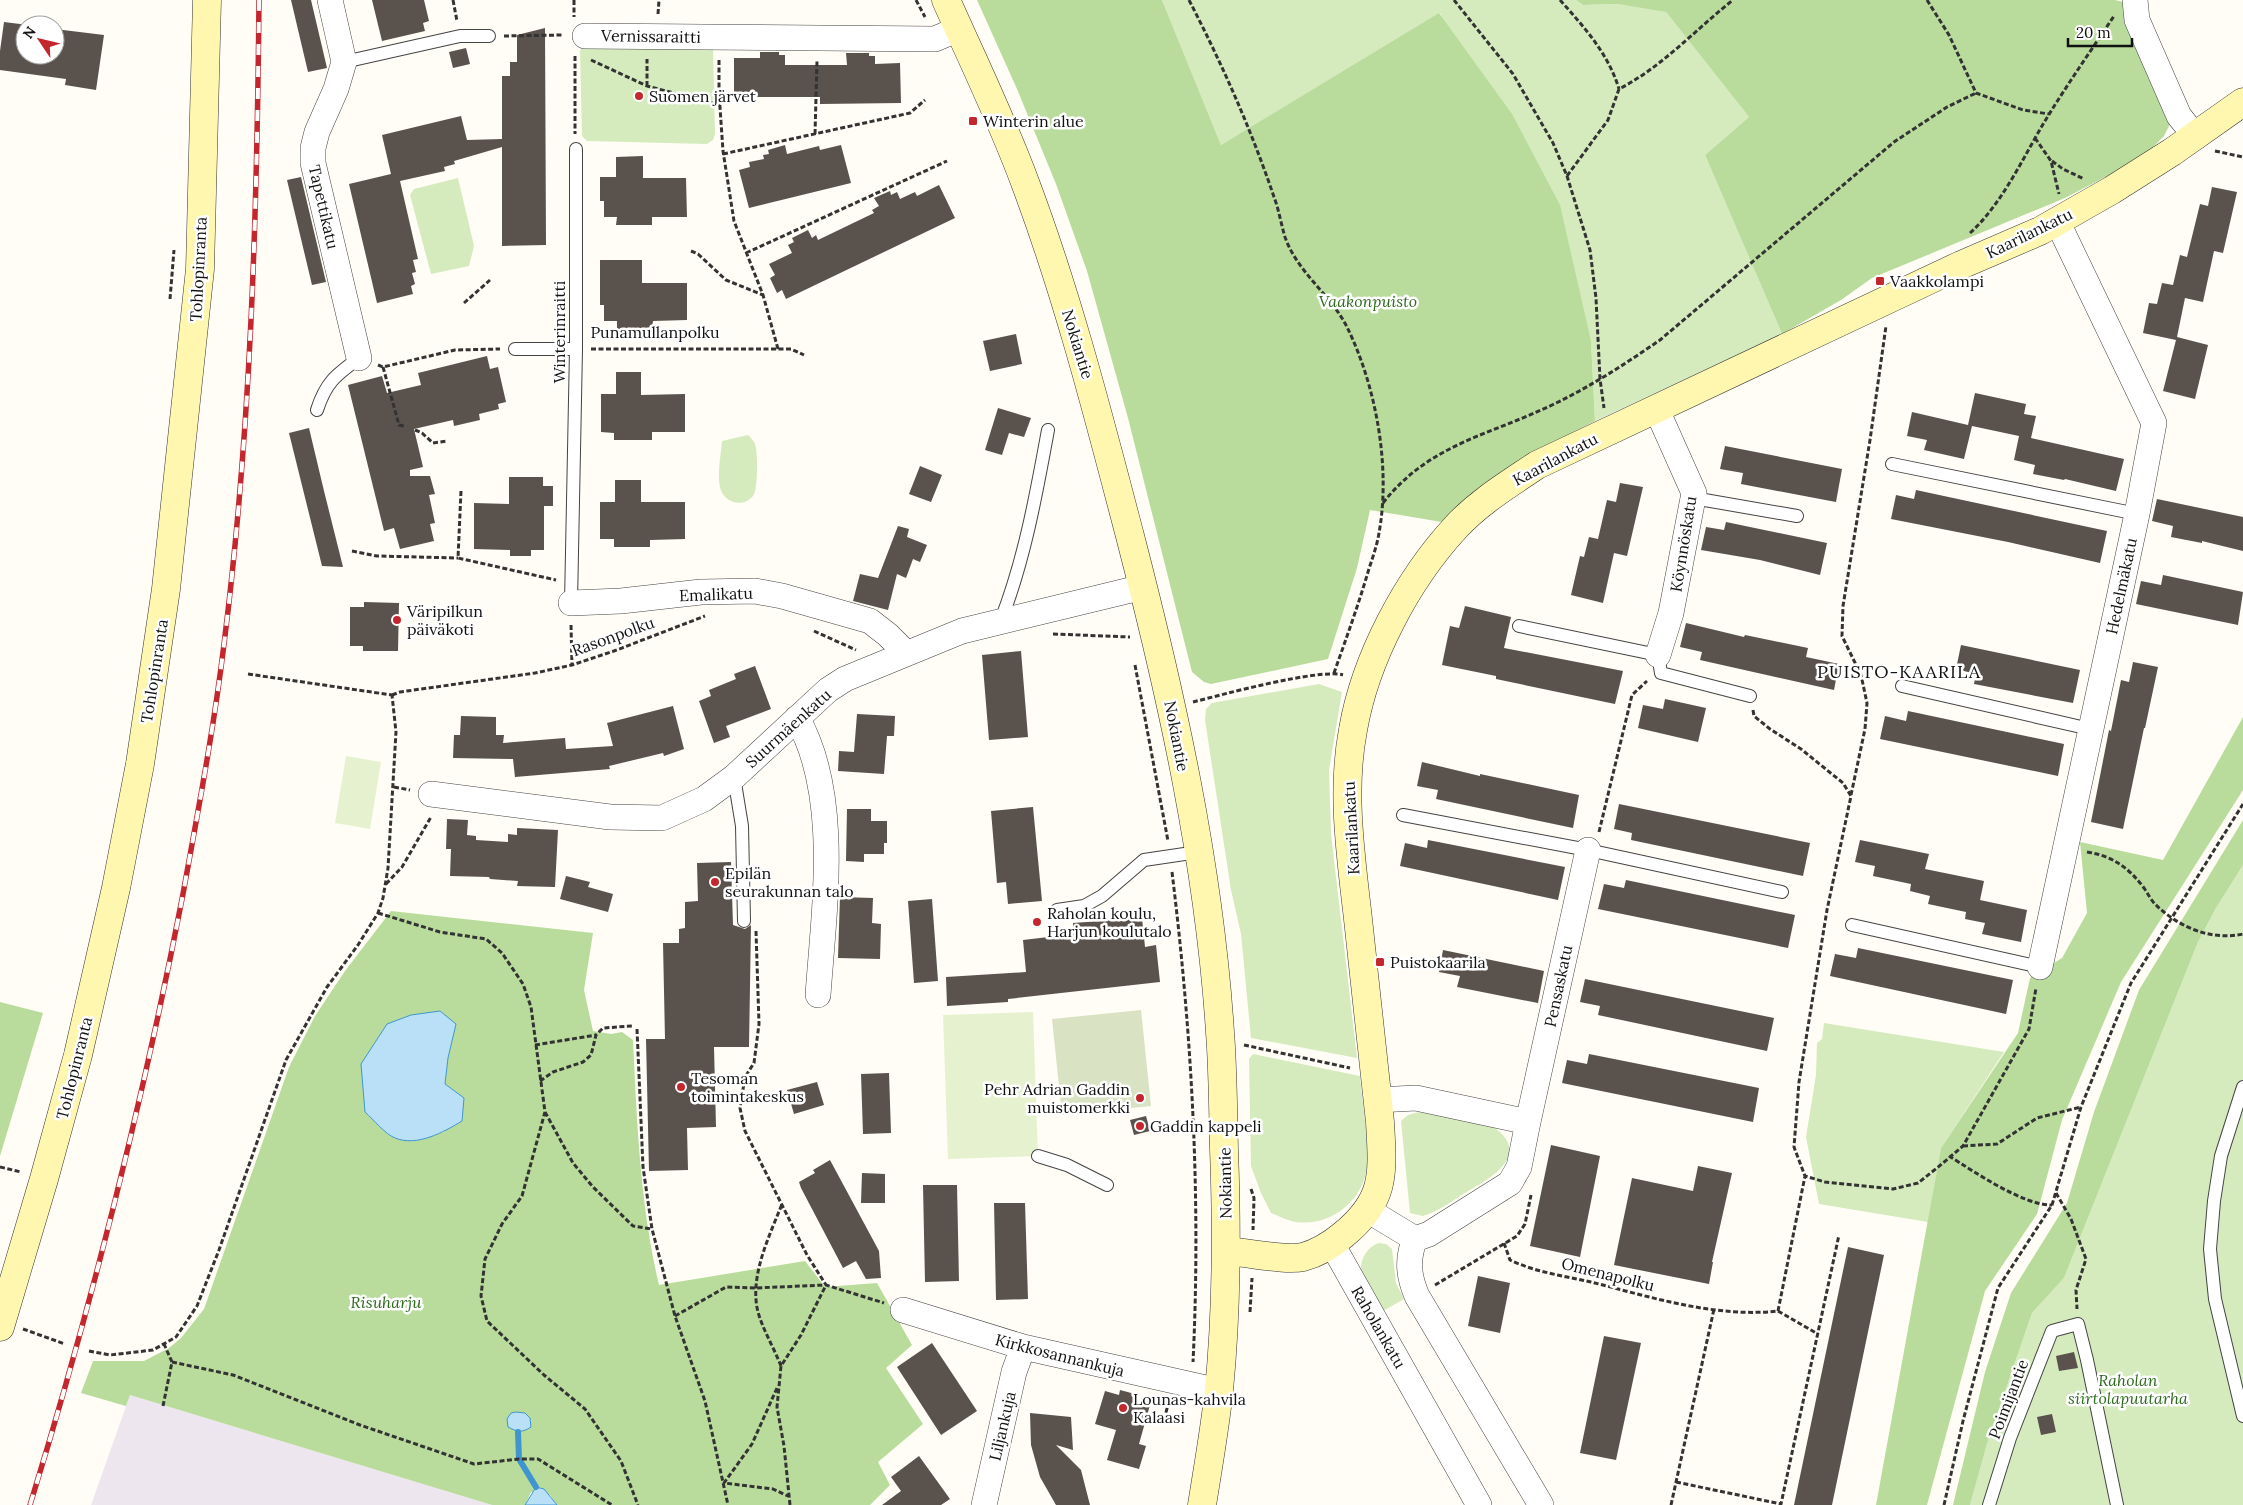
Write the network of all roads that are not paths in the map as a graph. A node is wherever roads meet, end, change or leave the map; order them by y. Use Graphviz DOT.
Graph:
graph roads {
  1 [pos="207,0"];
  2 [pos="330,0"];
  3 [pos="946,0"];
  4 [pos="2126,5"];
  5 [pos="947,34"];
  6 [pos="489,36"];
  7 [pos="581,48"];
  8 [pos="344,62"];
  9 [pos="2243,102"];
  10 [pos="2201,143"];
  11 [pos="576,149"];
  12 [pos="2063,218"];
  13 [pos="514,349"];
  14 [pos="576,349"];
  15 [pos="359,358"];
  16 [pos="1656,408"];
  17 [pos="317,410"];
  18 [pos="1048,430"];
  19 [pos="1892,464"];
  20 [pos="1693,498"];
  21 [pos="2137,514"];
  22 [pos="1797,516"];
  23 [pos="1143,587"];
  24 [pos="571,593"];
  25 [pos="1001,620"];
  26 [pos="1519,626"];
  27 [pos="905,652"];
  28 [pos="1658,655"];
  29 [pos="1902,686"];
  30 [pos="1750,696"];
  31 [pos="797,718"];
  32 [pos="2090,729"];
  33 [pos="734,777"];
  34 [pos="438,795"];
  35 [pos="1403,815"];
  36 [pos="1588,850"];
  37 [pos="1198,852"];
  38 [pos="1782,892"];
  39 [pos="1057,910"];
  40 [pos="744,921"];
  41 [pos="1852,925"];
  42 [pos="2040,967"];
  43 [pos="818,995"];
  44 [pos="2243,1087"];
  45 [pos="1377,1100"];
  46 [pos="2240,1108"];
  47 [pos="1528,1122"];
  48 [pos="1038,1156"];
  49 [pos="1107,1185"];
  50 [pos="1369,1211"];
  51 [pos="1415,1238"];
  52 [pos="1332,1244"];
  53 [pos="1226,1251"];
  54 [pos="904,1310"];
  55 [pos="8,1326"];
  56 [pos="1022,1347"];
  57 [pos="1219,1392"];
  58 [pos="2243,1416"];
  59 [pos="1476,1503"];
  60 [pos="984,1505"];
  61 [pos="1202,1505"];
  62 [pos="1541,1505"];
  63 [pos="1989,1505"];
  64 [pos="2117,1505"];
  1 -- 55 [label="street, Tohlopinranta"];
  2 -- 8 [label="street, Tapettikatu"];
  3 -- 5 [label="street, Nokiantie"];
  4 -- 10 [label="street"];
  5 -- 7 [label="street, Vernissaraitti"];
  5 -- 23 [label="street, Nokiantie"];
  6 -- 8 [label="lane"];
  8 -- 15 [label="street, Tapettikatu"];
  9 -- 10 [label="street, Kaarilankatu"];
  10 -- 12 [label="street, Kaarilankatu"];
  11 -- 14 [label="lane, Winterinraitti"];
  12 -- 16 [label="street, Kaarilankatu"];
  12 -- 21 [label="street, Hedelmäkatu"];
  13 -- 14 [label="lane, Punamullanpolku"];
  14 -- 24 [label="lane, Winterinraitti"];
  15 -- 17 [label="lane"];
  16 -- 20 [label="street, Köynnöskatu"];
  16 -- 45 [label="street, Kaarilankatu"];
  18 -- 25 [label="lane"];
  19 -- 21 [label="lane"];
  20 -- 22 [label="lane"];
  20 -- 28 [label="street, Köynnöskatu"];
  21 -- 32 [label="street, Hedelmäkatu"];
  23 -- 25 [label="street, Suurmäenkatu"];
  23 -- 37 [label="street, Nokiantie"];
  24 -- 27 [label="street, Emalikatu"];
  25 -- 27 [label="street, Suurmäenkatu"];
  26 -- 28 [label="lane"];
  27 -- 31 [label="street, Suurmäenkatu"];
  28 -- 30 [label="lane"];
  29 -- 32 [label="lane"];
  31 -- 33 [label="street, Suurmäenkatu"];
  31 -- 43 [label="street"];
  32 -- 42 [label="street, Hedelmäkatu"];
  33 -- 34 [label="street, Suurmäenkatu"];
  33 -- 40 [label="lane"];
  35 -- 36 [label="lane"];
  36 -- 38 [label="lane"];
  36 -- 47 [label="street, Pensaskatu"];
  37 -- 39 [label="lane"];
  37 -- 53 [label="street, Nokiantie"];
  41 -- 42 [label="lane"];
  44 -- 46 [label="lane"];
  45 -- 47 [label="street"];
  45 -- 50 [label="street, Kaarilankatu"];
  46 -- 58 [label="lane"];
  47 -- 51 [label="street, Pensaskatu"];
  48 -- 49 [label="lane"];
  50 -- 51 [label="street"];
  50 -- 52 [label="street"];
  51 -- 62 [label="street"];
  52 -- 53 [label="street"];
  52 -- 59 [label="street, Raholankatu"];
  53 -- 57 [label="street, Nokiantie"];
  54 -- 56 [label="street, Kirkkosannankuja"];
  56 -- 57 [label="street, Kirkkosannankuja"];
  56 -- 60 [label="street, Liljankuja"];
  57 -- 61 [label="street, Nokiantie"];
  63 -- 64 [label="lane, Poimijantie"];
}
